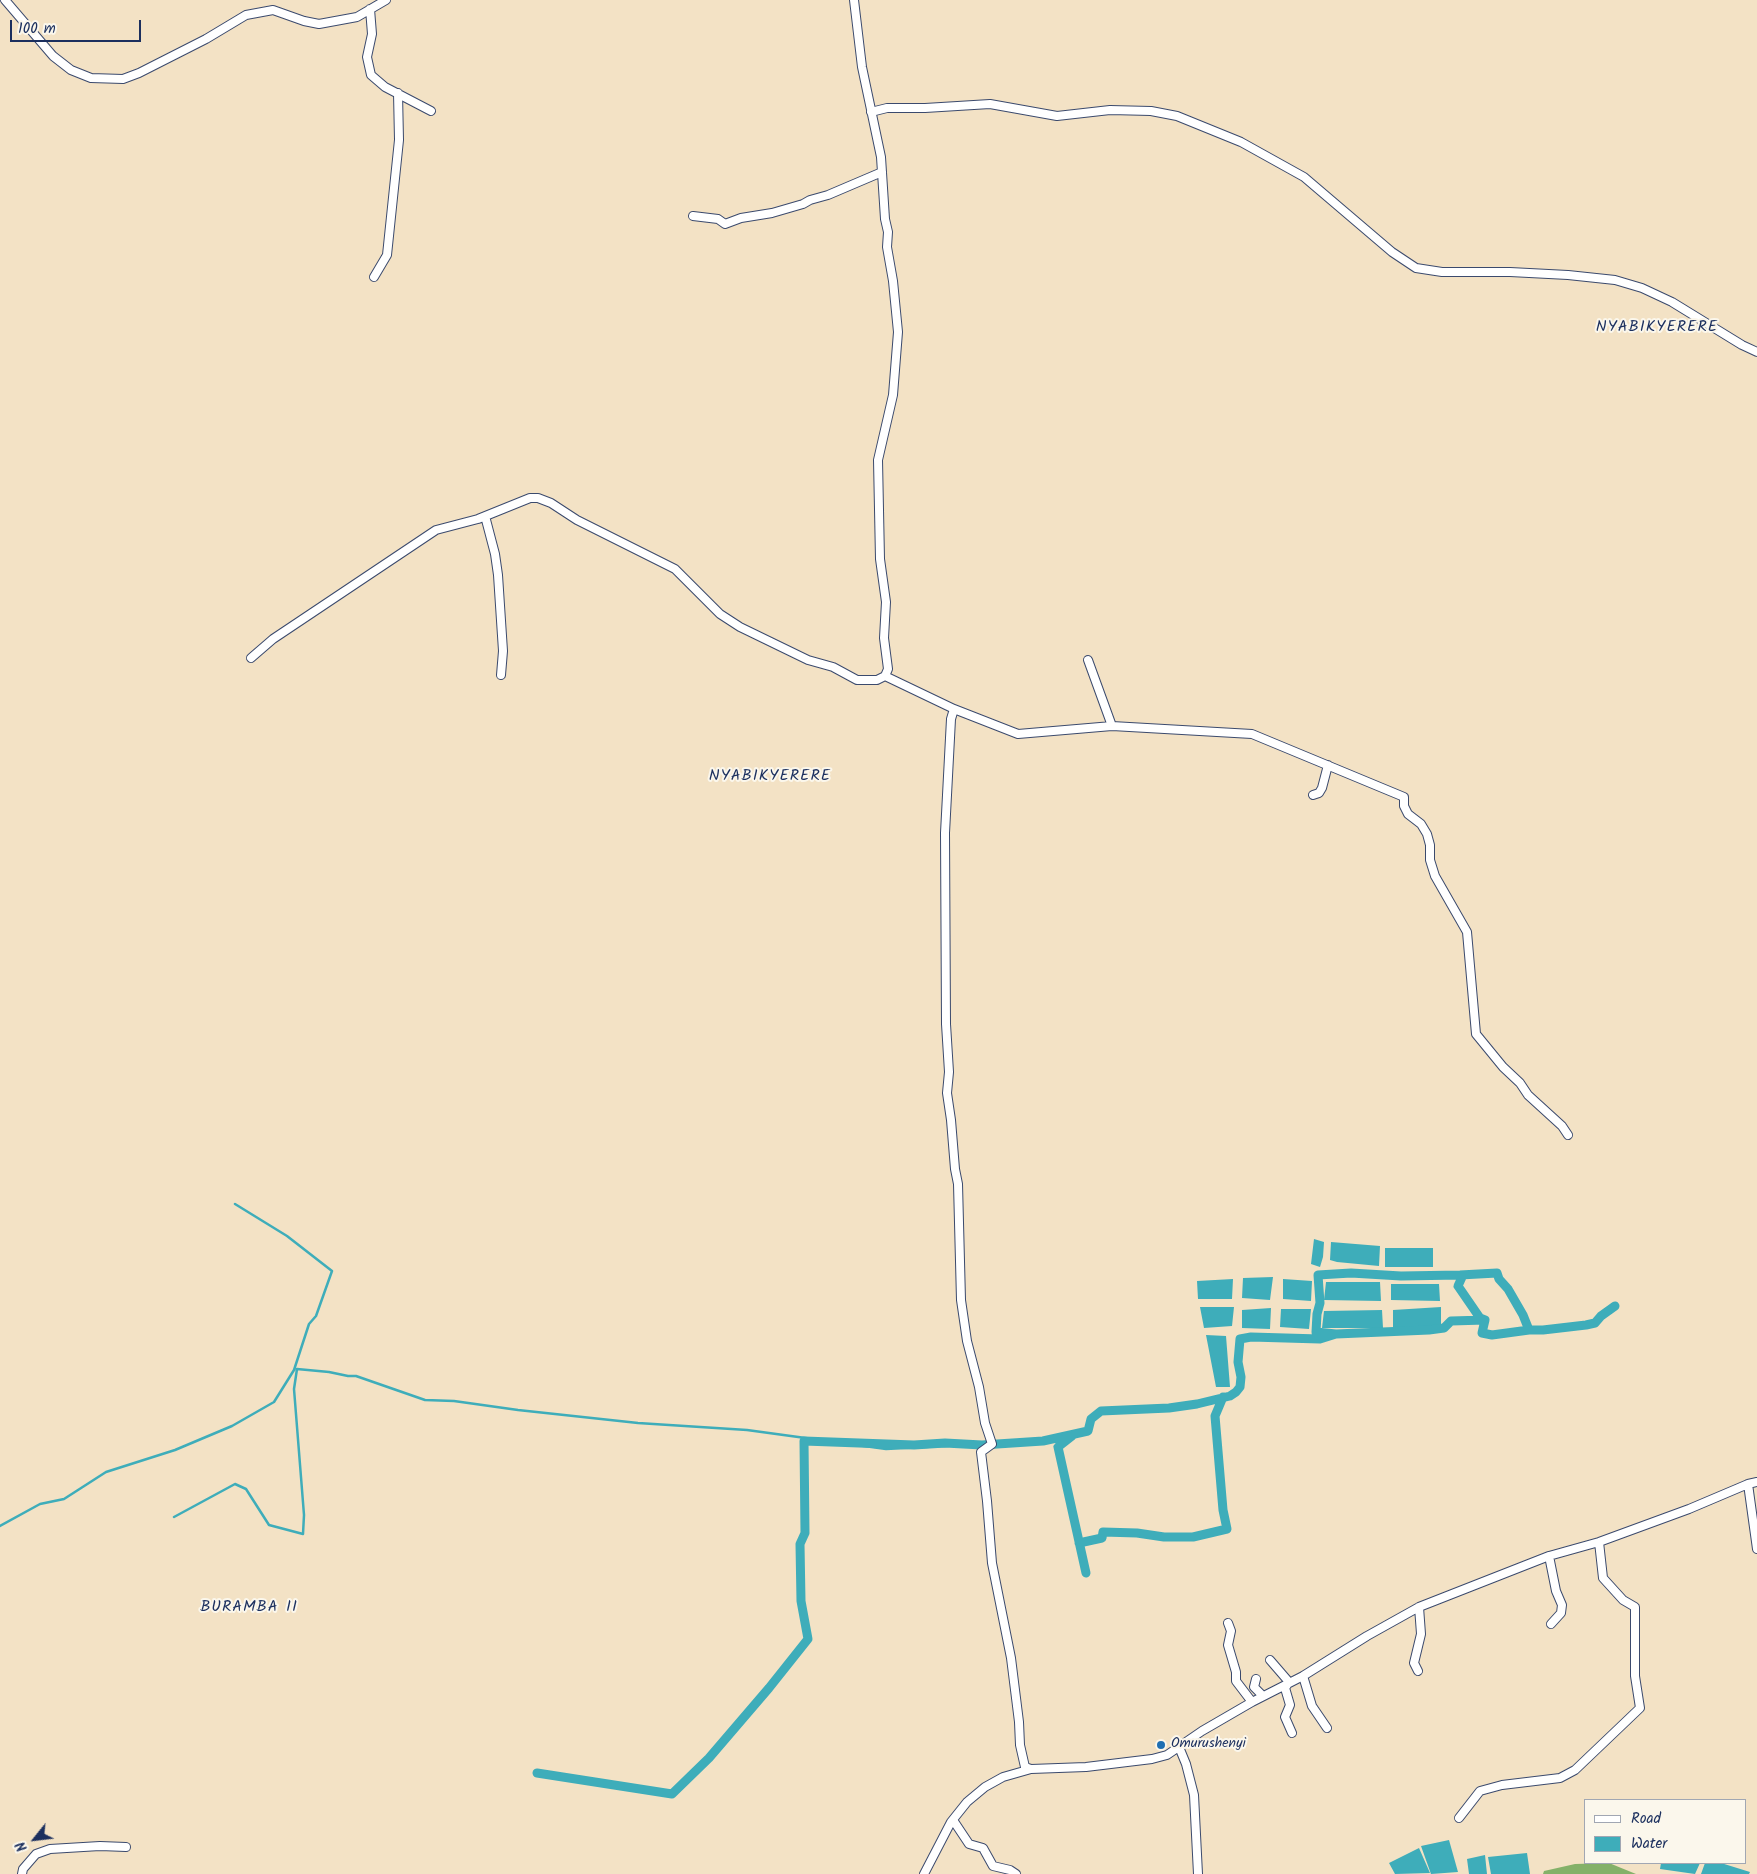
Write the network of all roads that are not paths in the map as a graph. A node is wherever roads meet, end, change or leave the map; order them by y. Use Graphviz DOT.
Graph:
graph roads {
  1 [pos="5,0"];
  2 [pos="386,0"];
  3 [pos="854,0"];
  4 [pos="370,9"];
  5 [pos="398,93"];
  6 [pos="431,111"];
  7 [pos="871,112"];
  8 [pos="882,172"];
  9 [pos="693,216"];
  10 [pos="374,277"];
  11 [pos="1757,352"];
  12 [pos="485,516"];
  13 [pos="252,658"];
  14 [pos="1088,660"];
  15 [pos="501,674"];
  16 [pos="885,676"];
  17 [pos="954,709"];
  18 [pos="1112,726"];
  19 [pos="1328,765"];
  20 [pos="1313,795"];
  21 [pos="1568,1135"];
  22 [pos="1757,1482"];
  23 [pos="1748,1484"];
  24 [pos="1599,1542"];
  25 [pos="1757,1549"];
  26 [pos="1549,1556"];
  27 [pos="1418,1607"];
  28 [pos="1228,1623"];
  29 [pos="1551,1624"];
  30 [pos="1270,1660"];
  31 [pos="1418,1671"];
  32 [pos="1303,1676"];
  33 [pos="1256,1679"];
  34 [pos="1289,1682"];
  35 [pos="1263,1696"];
  36 [pos="1252,1702"];
  37 [pos="1327,1728"];
  38 [pos="1292,1733"];
  39 [pos="1179,1747"];
  40 [pos="1032,1769"];
  41 [pos="1459,1818"];
  42 [pos="952,1820"];
  43 [pos="126,1847"];
  44 [pos="22,1874"];
  45 [pos="924,1874"];
  46 [pos="1016,1874"];
  47 [pos="1198,1874"];
  1 -- 4 [label="street"];
  2 -- 4 [label="street"];
  3 -- 7 [label="street"];
  4 -- 5 [label="street"];
  5 -- 6 [label="street"];
  5 -- 10 [label="street"];
  7 -- 8 [label="street"];
  7 -- 11 [label="street"];
  8 -- 9 [label="street"];
  8 -- 16 [label="street"];
  12 -- 13 [label="street"];
  12 -- 15 [label="street"];
  12 -- 16 [label="street"];
  14 -- 18 [label="street"];
  16 -- 17 [label="street"];
  17 -- 18 [label="street"];
  17 -- 40 [label="street"];
  18 -- 19 [label="street"];
  19 -- 20 [label="street"];
  19 -- 21 [label="street"];
  22 -- 23 [label="street"];
  23 -- 24 [label="street"];
  23 -- 25 [label="street"];
  24 -- 26 [label="street"];
  24 -- 41 [label="street"];
  26 -- 27 [label="street"];
  26 -- 29 [label="street"];
  27 -- 31 [label="street"];
  27 -- 32 [label="street"];
  28 -- 36 [label="street"];
  30 -- 34 [label="street"];
  32 -- 34 [label="street"];
  32 -- 37 [label="street"];
  33 -- 35 [label="street"];
  34 -- 35 [label="street"];
  34 -- 38 [label="street"];
  35 -- 36 [label="street"];
  36 -- 39 [label="street"];
  39 -- 40 [label="street"];
  39 -- 47 [label="street"];
  40 -- 42 [label="street"];
  42 -- 45 [label="street"];
  42 -- 46 [label="street"];
  43 -- 44 [label="street"];
}
